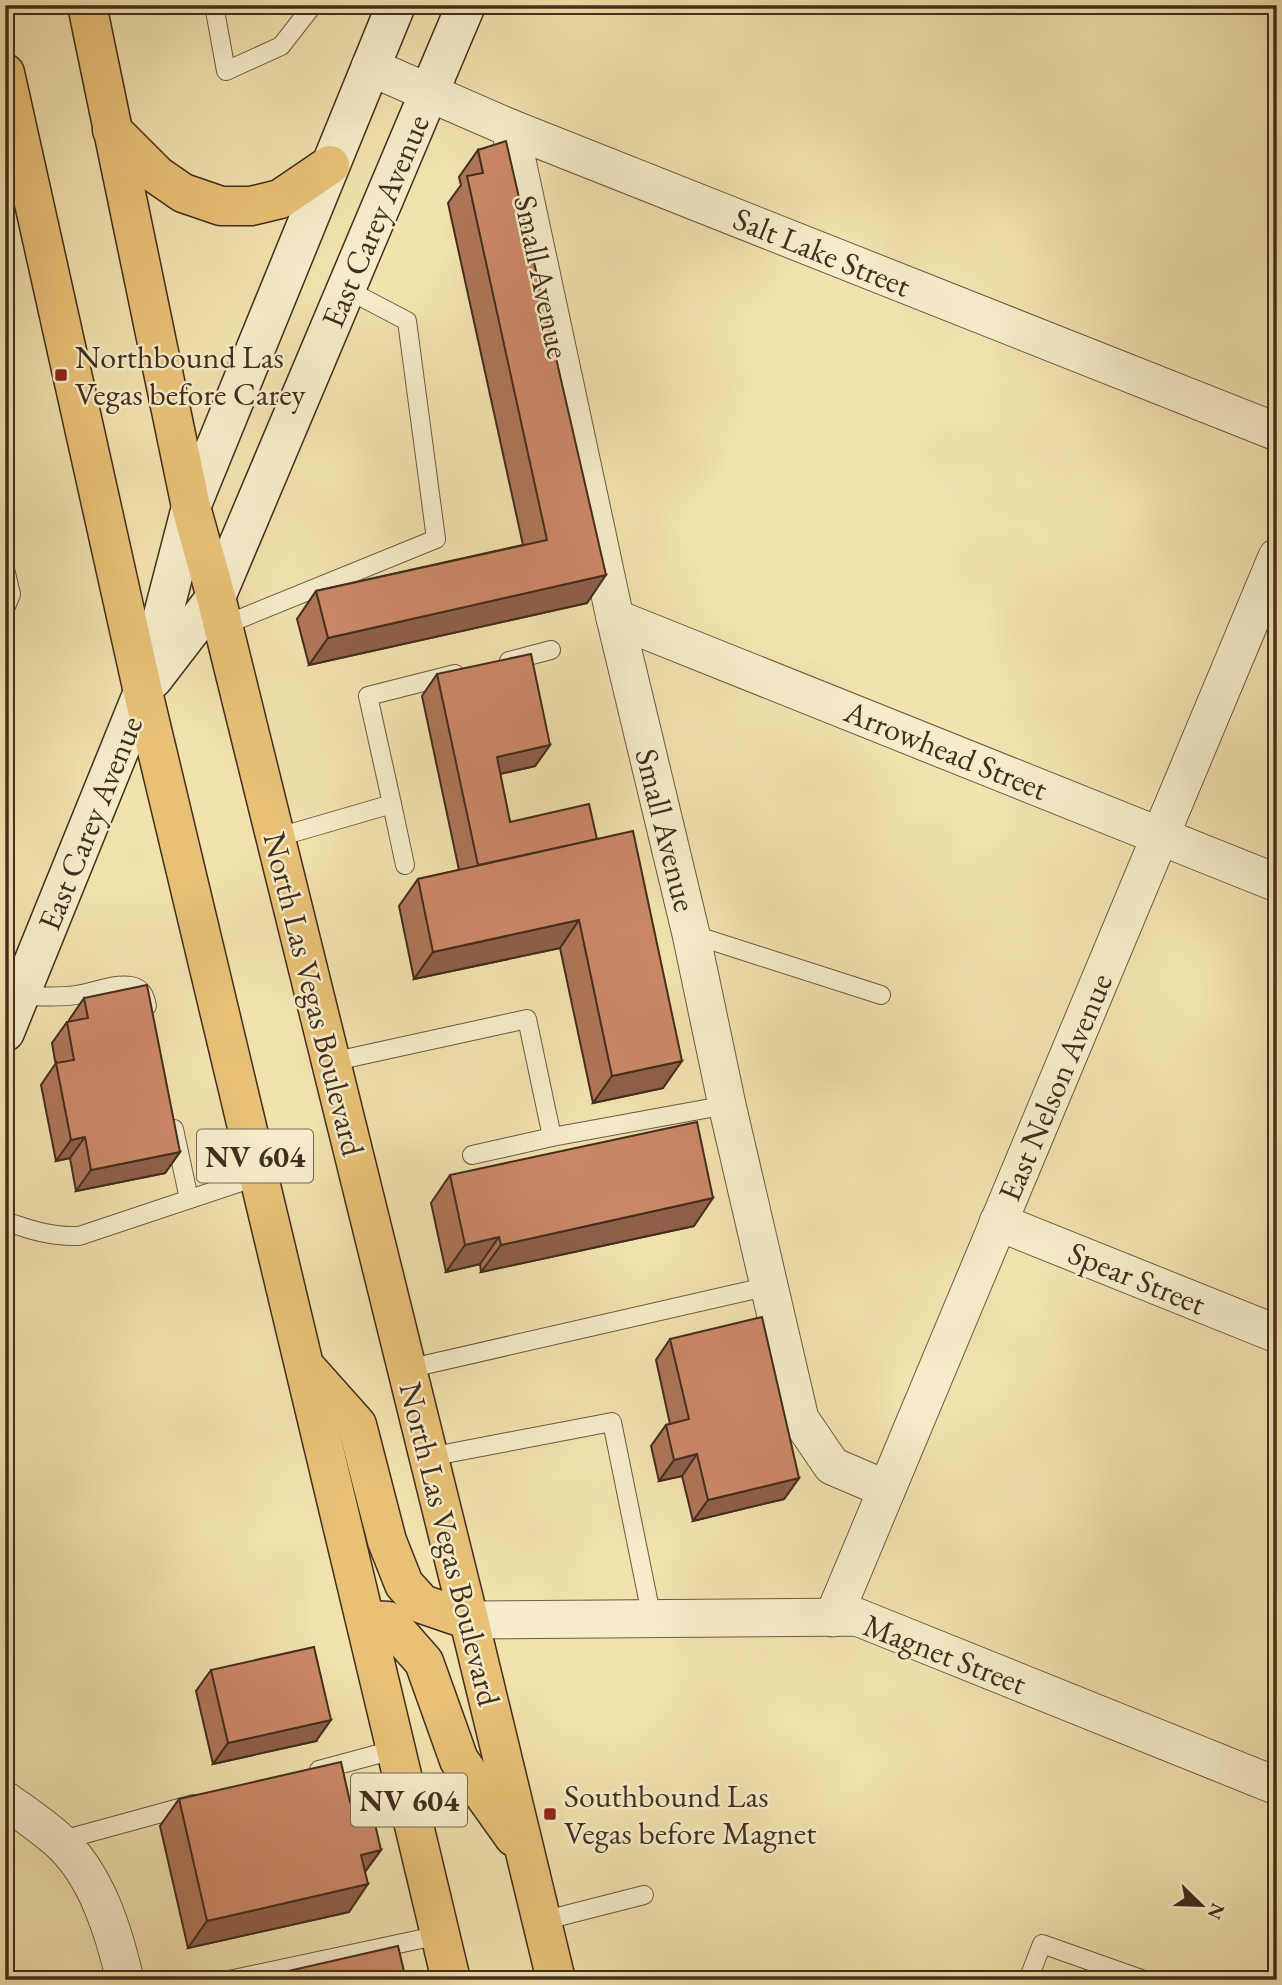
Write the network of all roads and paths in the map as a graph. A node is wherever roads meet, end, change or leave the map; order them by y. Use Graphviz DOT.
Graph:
graph roads {
  1 [pos="86,5"];
  2 [pos="214,5"];
  3 [pos="313,5"];
  4 [pos="396,5"];
  5 [pos="466,5"];
  6 [pos="370,67"];
  7 [pos="5,74"];
  8 [pos="429,92"];
  9 [pos="510,128"];
  10 [pos="113,130"];
  11 [pos="330,165"];
  12 [pos="346,289"];
  13 [pos="1277,432"];
  14 [pos="191,507"];
  15 [pos="1277,557"];
  16 [pos="5,569"];
  17 [pos="5,609"];
  18 [pos="219,611"];
  19 [pos="615,618"];
  20 [pos="551,650"];
  21 [pos="143,692"];
  22 [pos="391,804"];
  23 [pos="1160,836"];
  24 [pos="275,838"];
  25 [pos="405,865"];
  26 [pos="1277,883"];
  27 [pos="691,934"];
  28 [pos="881,995"];
  29 [pos="20,996"];
  30 [pos="151,1025"];
  31 [pos="5,1032"];
  32 [pos="331,1062"];
  33 [pos="727,1105"];
  34 [pos="169,1106"];
  35 [pos="552,1137"];
  36 [pos="472,1155"];
  37 [pos="259,1176"];
  38 [pos="189,1199"];
  39 [pos="5,1221"];
  40 [pos="998,1222"];
  41 [pos="769,1286"];
  42 [pos="1277,1334"];
  43 [pos="305,1367"];
  44 [pos="407,1369"];
  45 [pos="429,1457"];
  46 [pos="886,1489"];
  47 [pos="833,1618"];
  48 [pos="652,1619"];
  49 [pos="366,1620"];
  50 [pos="469,1620"];
  51 [pos="397,1749"];
  52 [pos="305,1774"];
  53 [pos="1277,1786"];
  54 [pos="214,1798"];
  55 [pos="5,1800"];
  56 [pos="59,1841"];
  57 [pos="525,1852"];
  58 [pos="644,1895"];
  59 [pos="542,1921"];
  60 [pos="440,1935"];
  61 [pos="125,1980"];
  62 [pos="229,1980"];
  63 [pos="451,1980"];
  64 [pos="556,1980"];
  65 [pos="1028,1980"];
  66 [pos="1144,1980"];
  1 -- 10 [label="main road, North Las Vegas Boulevard"];
  2 -- 3 [label="lane"];
  4 -- 6 [label="main road, East Carey Avenue"];
  5 -- 8 [label="main road, East Carey Avenue"];
  6 -- 8 [label="street, Salt Lake Street"];
  6 -- 11 [label="main road, East Carey Avenue"];
  7 -- 21 [label="main road"];
  8 -- 9 [label="street, Salt Lake Street"];
  8 -- 12 [label="main road, East Carey Avenue"];
  9 -- 13 [label="street, Salt Lake Street"];
  9 -- 19 [label="street, Small Avenue"];
  10 -- 11 [label="main road"];
  10 -- 14 [label="main road, North Las Vegas Boulevard"];
  11 -- 14 [label="main road, East Carey Avenue"];
  12 -- 18 [label="main road, East Carey Avenue"];
  12 -- 18 [label="lane"];
  14 -- 18 [label="main road, North Las Vegas Boulevard / NV 604"];
  14 -- 21 [label="main road, East Carey Avenue"];
  15 -- 23 [label="street, East Nelson Avenue"];
  16 -- 17 [label="lane"];
  18 -- 21 [label="main road, East Carey Avenue"];
  18 -- 24 [label="main road, North Las Vegas Boulevard / NV 604"];
  19 -- 23 [label="street, Arrowhead Street"];
  19 -- 27 [label="street, Small Avenue"];
  20 -- 22 [label="lane"];
  21 -- 29 [label="main road, East Carey Avenue"];
  21 -- 37 [label="main road, NV 604"];
  22 -- 24 [label="lane"];
  22 -- 25 [label="lane"];
  23 -- 26 [label="street, Arrowhead Street"];
  23 -- 40 [label="street, East Nelson Avenue"];
  24 -- 32 [label="main road, North Las Vegas Boulevard / NV 604"];
  27 -- 28 [label="lane"];
  27 -- 33 [label="street, Small Avenue"];
  29 -- 30 [label="lane"];
  29 -- 31 [label="main road, East Carey Avenue"];
  32 -- 35 [label="lane"];
  32 -- 44 [label="main road, North Las Vegas Boulevard / NV 604"];
  33 -- 35 [label="lane"];
  33 -- 41 [label="street, Small Avenue"];
  34 -- 38 [label="lane"];
  35 -- 36 [label="lane"];
  37 -- 38 [label="lane"];
  37 -- 43 [label="main road, NV 604"];
  38 -- 39 [label="lane"];
  40 -- 42 [label="street, Spear Street"];
  40 -- 46 [label="street, East Nelson Avenue"];
  41 -- 44 [label="lane"];
  41 -- 46 [label="street, Small Avenue"];
  43 -- 49 [label="main road, NV 604"];
  43 -- 50 [label="main road"];
  44 -- 45 [label="main road, North Las Vegas Boulevard / NV 604"];
  45 -- 48 [label="lane"];
  45 -- 50 [label="main road, North Las Vegas Boulevard / NV 604"];
  46 -- 47 [label="street, East Nelson Avenue"];
  47 -- 48 [label="street, Magnet Street"];
  47 -- 53 [label="street, Magnet Street"];
  48 -- 50 [label="street, Magnet Street"];
  49 -- 51 [label="main road, NV 604"];
  49 -- 57 [label="main road"];
  50 -- 57 [label="main road, North Las Vegas Boulevard / NV 604"];
  51 -- 52 [label="lane"];
  51 -- 60 [label="main road, NV 604"];
  54 -- 56 [label="lane"];
  55 -- 56 [label="street"];
  56 -- 61 [label="street"];
  57 -- 59 [label="main road, North Las Vegas Boulevard / NV 604"];
  58 -- 59 [label="lane"];
  59 -- 64 [label="main road, North Las Vegas Boulevard / NV 604"];
  60 -- 62 [label="lane"];
  60 -- 63 [label="main road, NV 604"];
  65 -- 66 [label="lane"];
}
